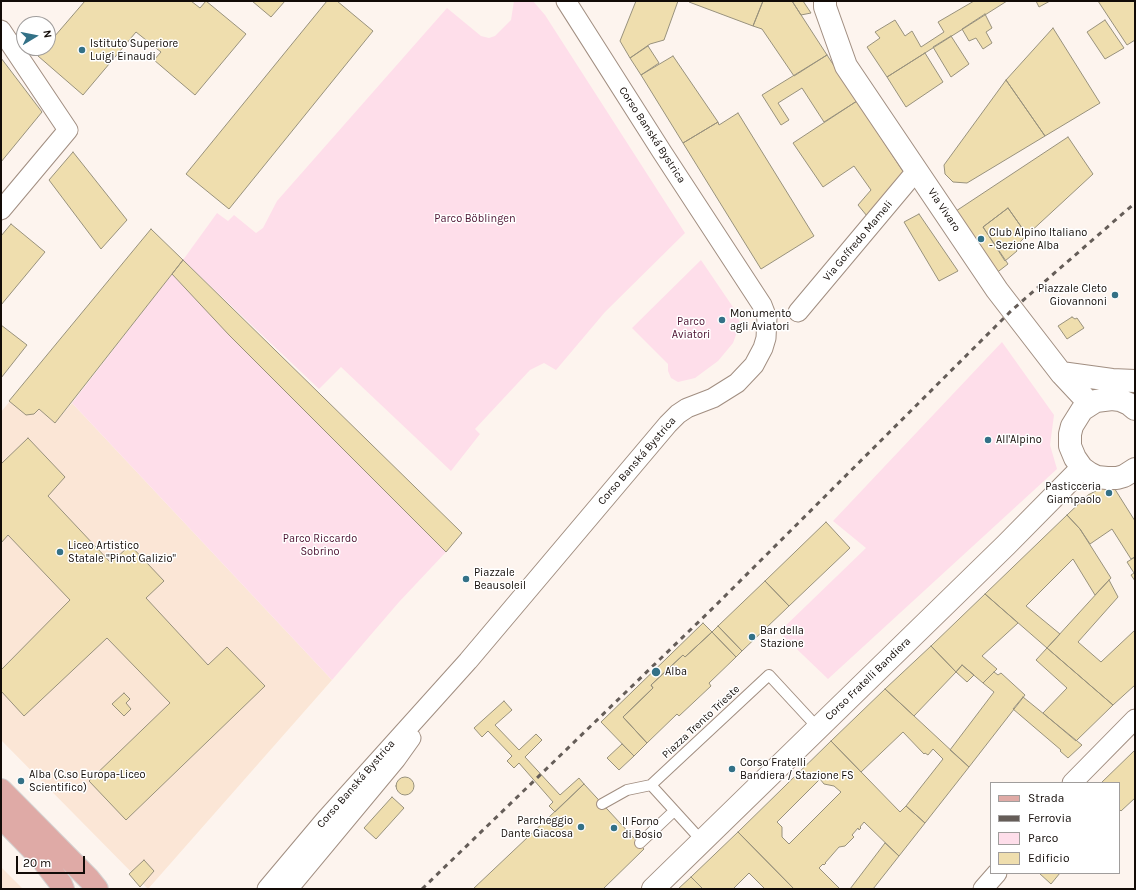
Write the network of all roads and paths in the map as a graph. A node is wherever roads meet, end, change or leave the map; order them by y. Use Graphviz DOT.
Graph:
graph roads {
  1 [pos="566,1"];
  2 [pos="825,1"];
  3 [pos="1,30"];
  4 [pos="917,170"];
  5 [pos="1,210"];
  6 [pos="798,312"];
  7 [pos="1062,373"];
  8 [pos="1135,381"];
  9 [pos="1090,404"];
  10 [pos="1135,409"];
  11 [pos="1082,468"];
  12 [pos="1133,474"];
  13 [pos="449,682"];
  14 [pos="1135,719"];
  15 [pos="818,728"];
  16 [pos="1073,782"];
  17 [pos="651,785"];
  18 [pos="1,790"];
  19 [pos="602,804"];
  20 [pos="674,811"];
  21 [pos="1,817"];
  22 [pos="702,840"];
  23 [pos="640,843"];
  24 [pos="996,874"];
  25 [pos="63,889"];
  26 [pos="98,889"];
  27 [pos="266,889"];
  28 [pos="288,889"];
  29 [pos="653,889"];
  30 [pos="983,889"];
  1 -- 13 [label="street, Corso Banská Bystrica"];
  2 -- 4 [label="main road, Via Vivaro"];
  3 -- 5 [label="street"];
  4 -- 6 [label="street, Via Goffredo Mameli"];
  4 -- 7 [label="main road, Via Vivaro"];
  7 -- 8 [label="main road"];
  7 -- 9 [label="main road, Via Vivaro"];
  9 -- 10 [label="main road"];
  9 -- 11 [label="main road"];
  11 -- 12 [label="main road"];
  11 -- 15 [label="main road, Corso Fratelli Bandiera"];
  13 -- 27 [label="street, Corso Banská Bystrica"];
  13 -- 28 [label="street, Corso Banská Bystrica"];
  14 -- 16 [label="street"];
  15 -- 17 [label="lane, Piazza Trento Trieste"];
  15 -- 22 [label="main road, Corso Fratelli Bandiera"];
  17 -- 19 [label="lane"];
  17 -- 20 [label="lane"];
  18 -- 26 [label="main road"];
  20 -- 22 [label="lane"];
  20 -- 23 [label="lane"];
  21 -- 25 [label="main road"];
  22 -- 29 [label="main road, Corso Fratelli Bandiera"];
  24 -- 30 [label="street"];
}
